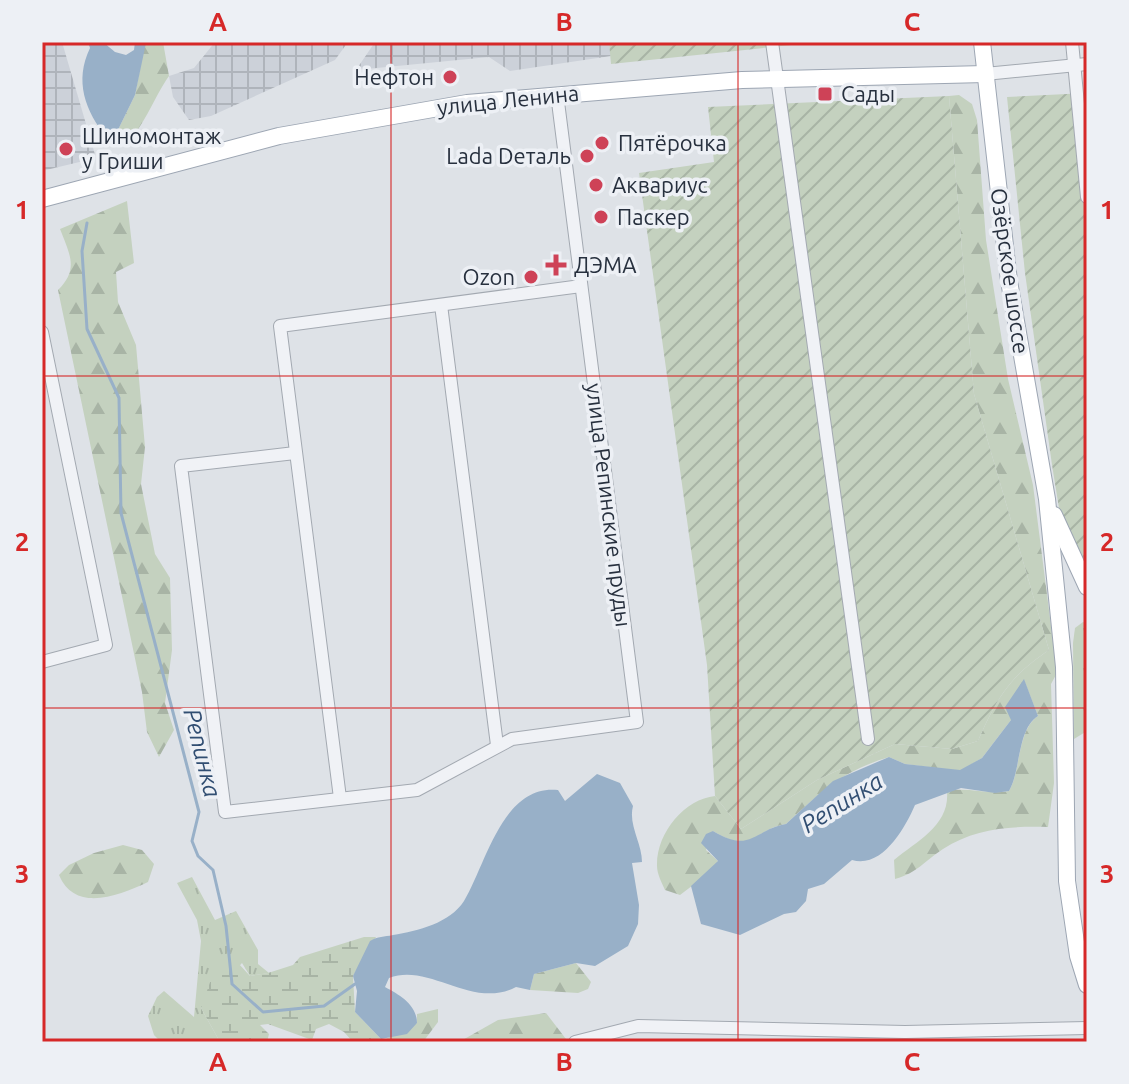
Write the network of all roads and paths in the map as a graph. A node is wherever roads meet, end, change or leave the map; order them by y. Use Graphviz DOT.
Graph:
graph roads {
  1 [pos="772,42"];
  2 [pos="982,42"];
  3 [pos="1072,42"];
  4 [pos="1087,64"];
  5 [pos="1073,67"];
  6 [pos="985,74"];
  7 [pos="777,79"];
  8 [pos="557,94"];
  9 [pos="1087,197"];
  10 [pos="42,199"];
  11 [pos="581,286"];
  12 [pos="441,305"];
  13 [pos="42,332"];
  14 [pos="295,453"];
  15 [pos="1047,499"];
  16 [pos="1087,587"];
  17 [pos="42,662"];
  18 [pos="868,739"];
  19 [pos="497,745"];
  20 [pos="340,798"];
  21 [pos="1087,985"];
  22 [pos="1087,1028"];
  23 [pos="905,1037"];
  24 [pos="575,1042"];
  1 -- 7 [label="street"];
  2 -- 6 [label="main road, Озёрское шоссе"];
  3 -- 5 [label="street"];
  4 -- 5 [label="street"];
  5 -- 6 [label="street"];
  5 -- 9 [label="street"];
  6 -- 7 [label="main road, улица Ленина"];
  6 -- 15 [label="main road, Озёрское шоссе"];
  7 -- 8 [label="main road, улица Ленина"];
  7 -- 18 [label="street"];
  8 -- 10 [label="main road, улица Ленина"];
  8 -- 11 [label="street"];
  11 -- 12 [label="street"];
  11 -- 19 [label="street, улица Репинские пруды"];
  12 -- 14 [label="street"];
  12 -- 19 [label="street"];
  13 -- 17 [label="street"];
  14 -- 20 [label="street"];
  14 -- 20 [label="street, улица Репинские пруды"];
  15 -- 16 [label="main road"];
  15 -- 21 [label="main road"];
  19 -- 20 [label="street, улица Репинские пруды"];
  22 -- 23 [label="street"];
  23 -- 24 [label="street"];
}
